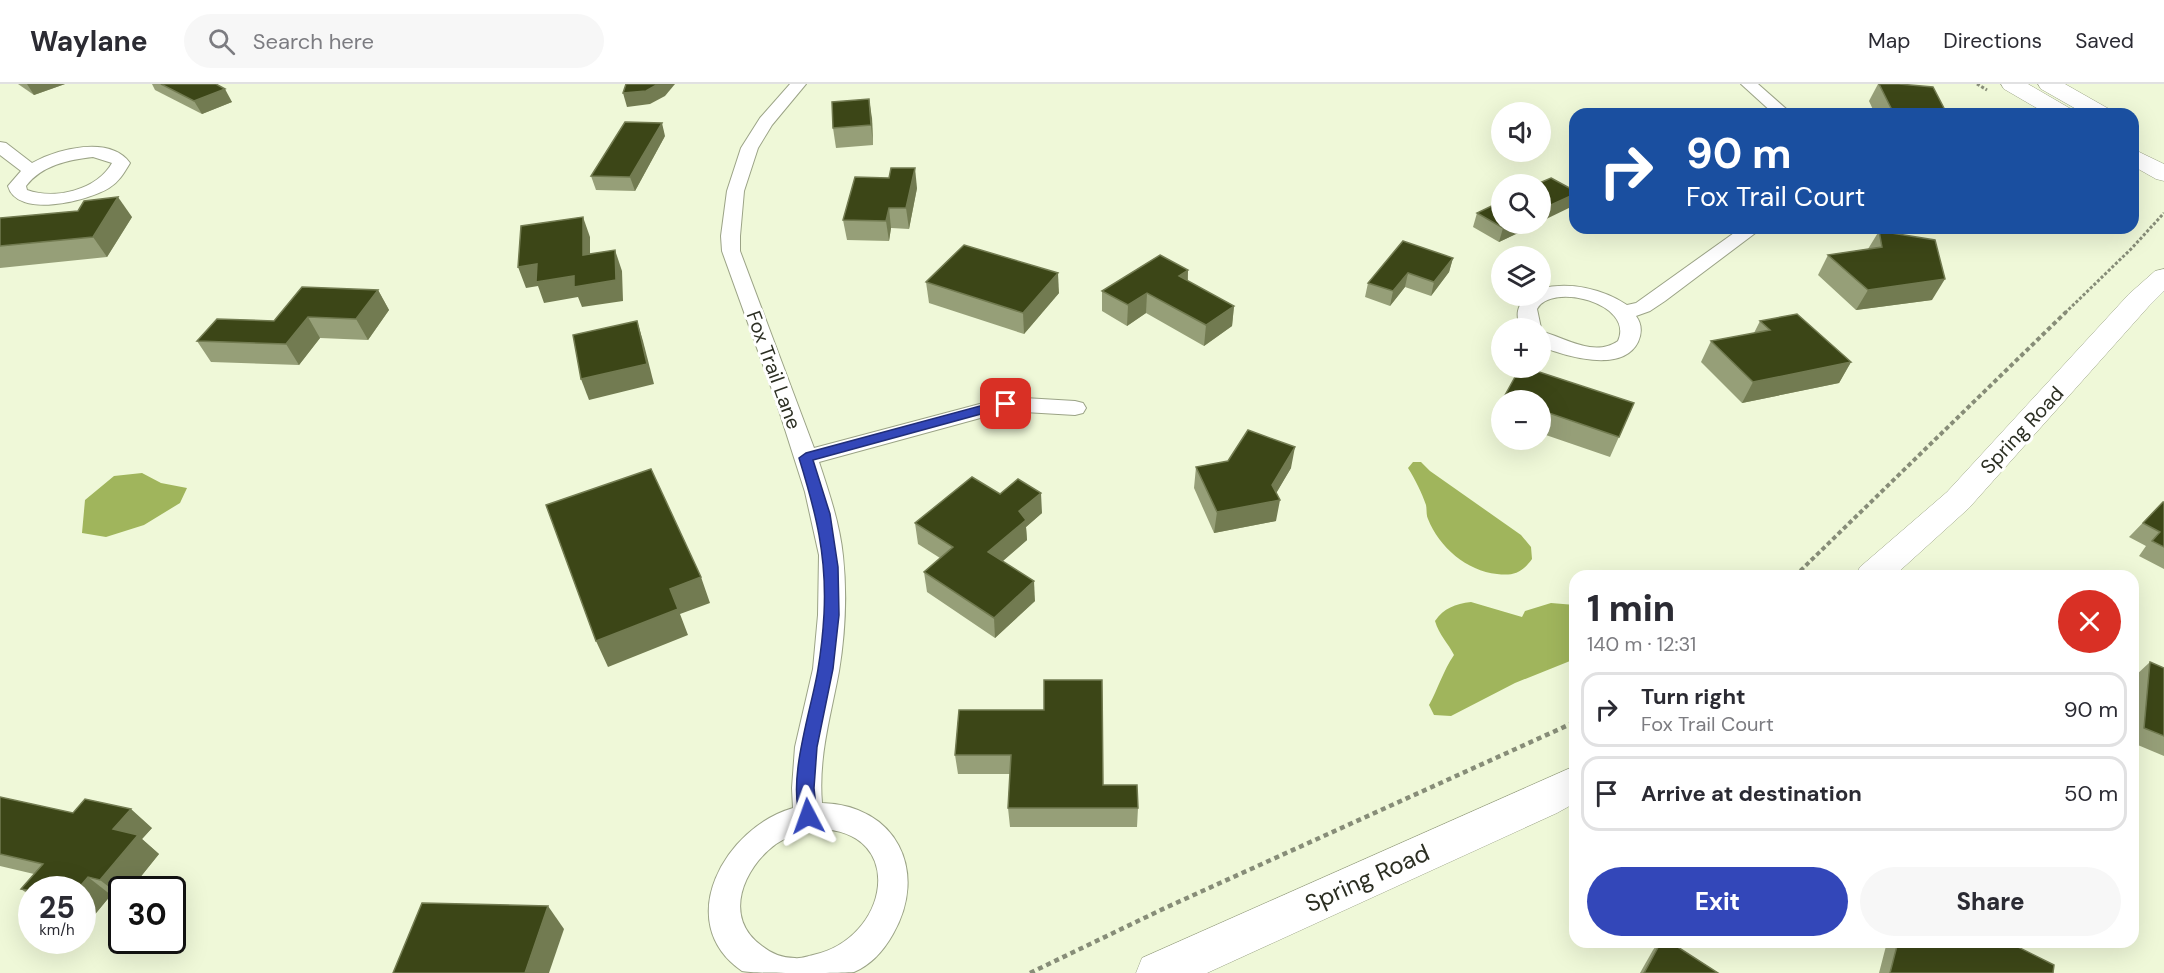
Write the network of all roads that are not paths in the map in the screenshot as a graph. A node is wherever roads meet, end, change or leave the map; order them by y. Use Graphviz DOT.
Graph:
graph roads {
  1 [pos="798,84"];
  2 [pos="1749,84"];
  3 [pos="2012,84"];
  4 [pos="2049,84"];
  5 [pos="1777,108"];
  6 [pos="2052,108"];
  7 [pos="2091,108"];
  8 [pos="2139,136"];
  9 [pos="0,147"];
  10 [pos="2164,151"];
  11 [pos="2139,159"];
  12 [pos="31,171"];
  13 [pos="2164,174"];
  14 [pos="1745,234"];
  15 [pos="2164,276"];
  16 [pos="1551,293"];
  17 [pos="1623,313"];
  18 [pos="1551,343"];
  19 [pos="1075,408"];
  20 [pos="806,458"];
  21 [pos="1879,570"];
  22 [pos="1569,786"];
  23 [pos="808,816"];
  24 [pos="792,973"];
  25 [pos="800,973"];
  26 [pos="1158,973"];
  1 -- 20 [label="street, Fox Trail Lane"];
  2 -- 5 [label="street"];
  3 -- 6 [label="street"];
  4 -- 7 [label="street"];
  8 -- 10 [label="street"];
  9 -- 12 [label="street"];
  11 -- 13 [label="street"];
  12 -- 12 [label="street"];
  14 -- 17 [label="street"];
  15 -- 21 [label="street, Spring Road"];
  16 -- 17 [label="street"];
  17 -- 18 [label="street"];
  19 -- 20 [label="street"];
  20 -- 23 [label="street, Fox Trail Lane"];
  22 -- 26 [label="street, Spring Road"];
  23 -- 24 [label="street"];
  23 -- 25 [label="street"];
}
